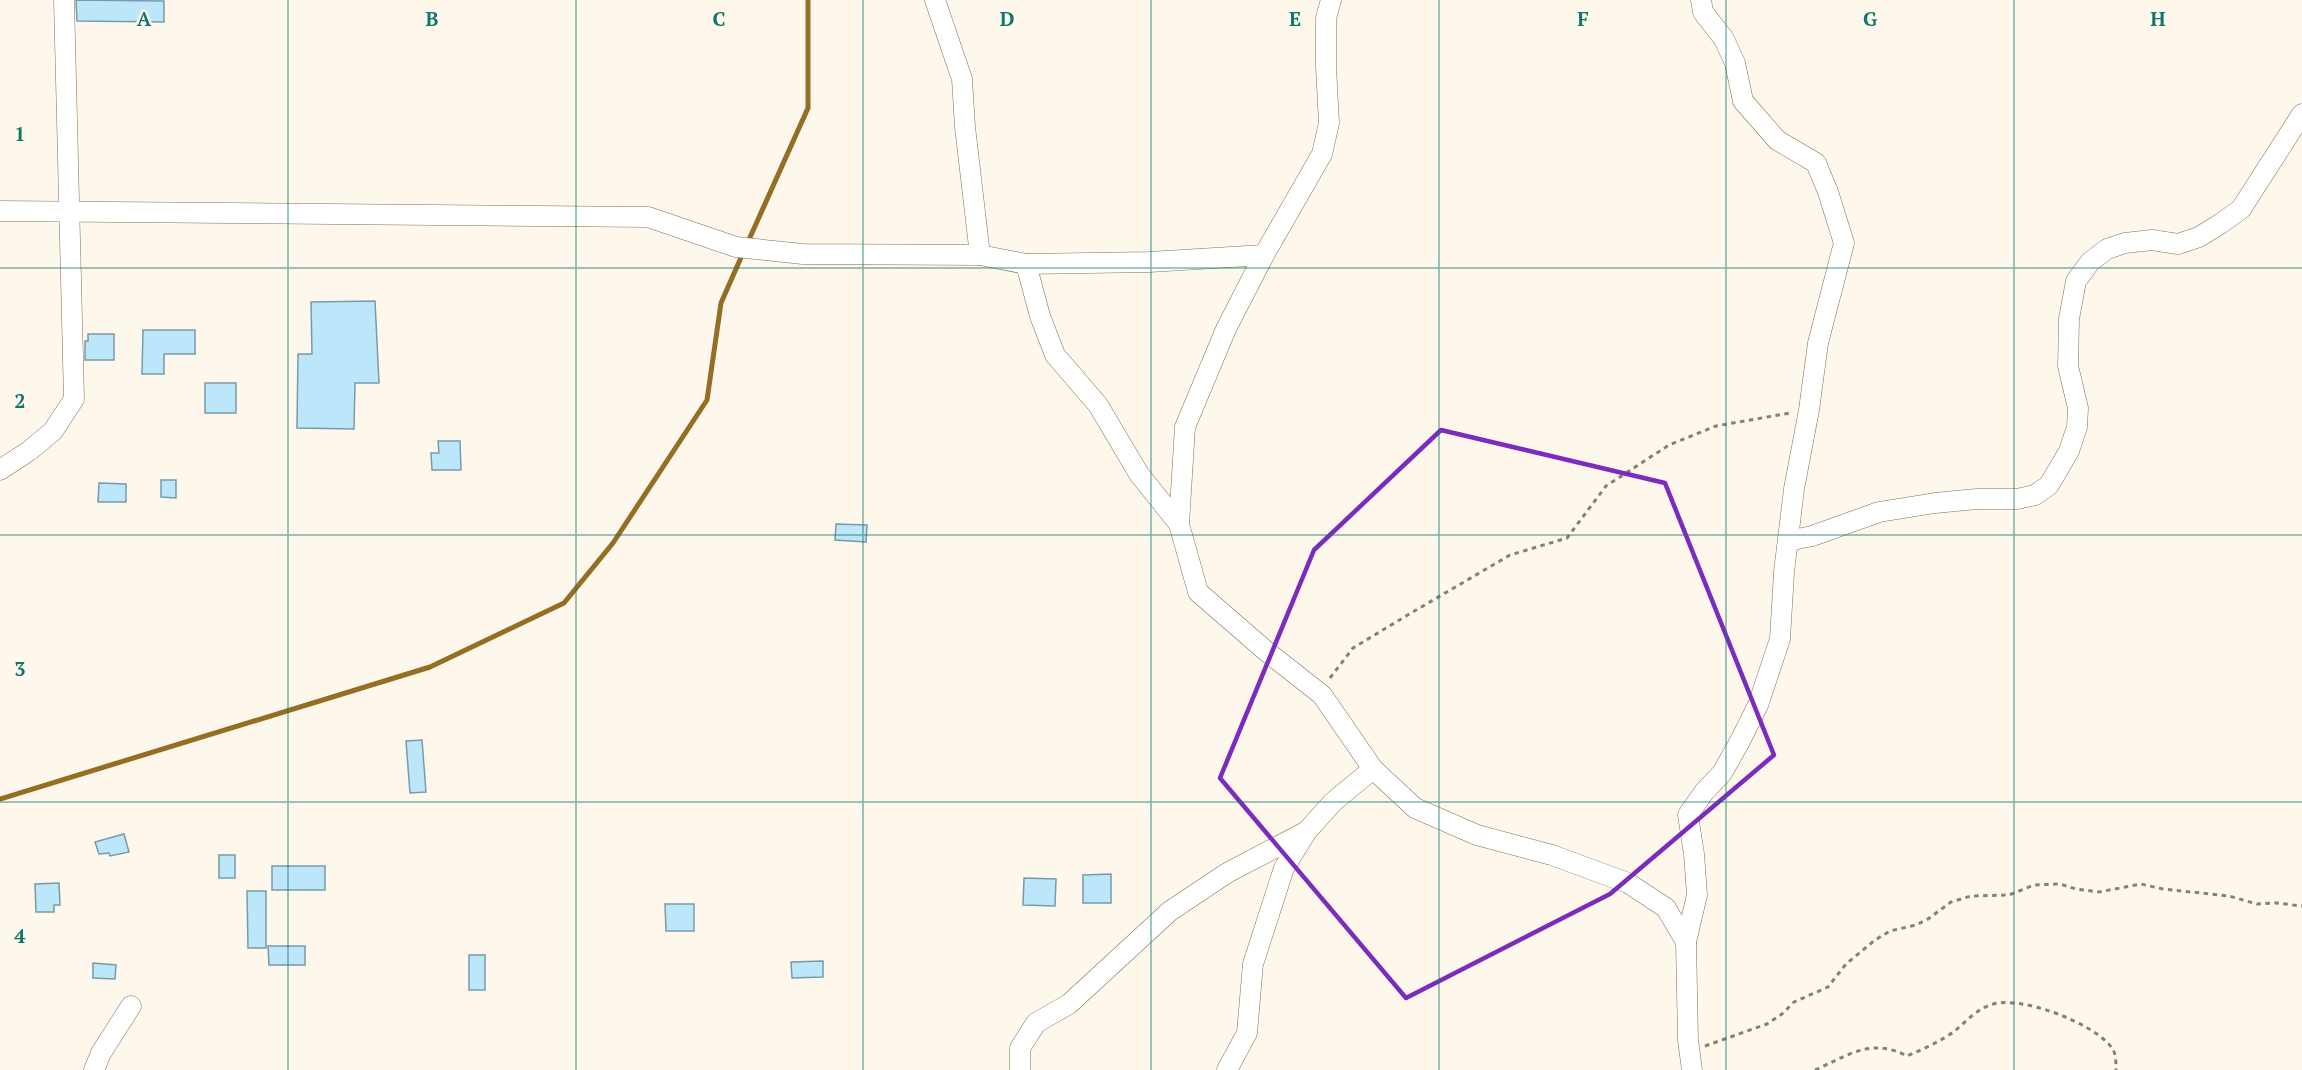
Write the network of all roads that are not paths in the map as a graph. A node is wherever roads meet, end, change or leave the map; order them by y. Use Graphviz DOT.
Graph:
graph roads {
  1 [pos="64,0"];
  2 [pos="935,0"];
  3 [pos="1331,0"];
  4 [pos="1701,0"];
  5 [pos="2302,114"];
  6 [pos="70,210"];
  7 [pos="0,211"];
  8 [pos="980,255"];
  9 [pos="1264,255"];
  10 [pos="1026,264"];
  11 [pos="0,470"];
  12 [pos="1179,524"];
  13 [pos="1788,541"];
  14 [pos="1372,769"];
  15 [pos="1306,831"];
  16 [pos="1686,942"];
  17 [pos="131,1006"];
  18 [pos="94,1070"];
  19 [pos="1020,1070"];
  20 [pos="1227,1070"];
  21 [pos="1692,1070"];
  1 -- 6 [label="street"];
  2 -- 8 [label="street"];
  3 -- 9 [label="street"];
  4 -- 13 [label="street"];
  5 -- 13 [label="street"];
  6 -- 7 [label="street"];
  6 -- 8 [label="street"];
  6 -- 11 [label="street"];
  8 -- 10 [label="street"];
  9 -- 10 [label="street"];
  9 -- 12 [label="street"];
  10 -- 12 [label="street"];
  12 -- 14 [label="street"];
  13 -- 16 [label="street"];
  14 -- 15 [label="street"];
  14 -- 16 [label="street"];
  15 -- 19 [label="street"];
  15 -- 20 [label="street"];
  16 -- 21 [label="street"];
  17 -- 18 [label="street"];
}
